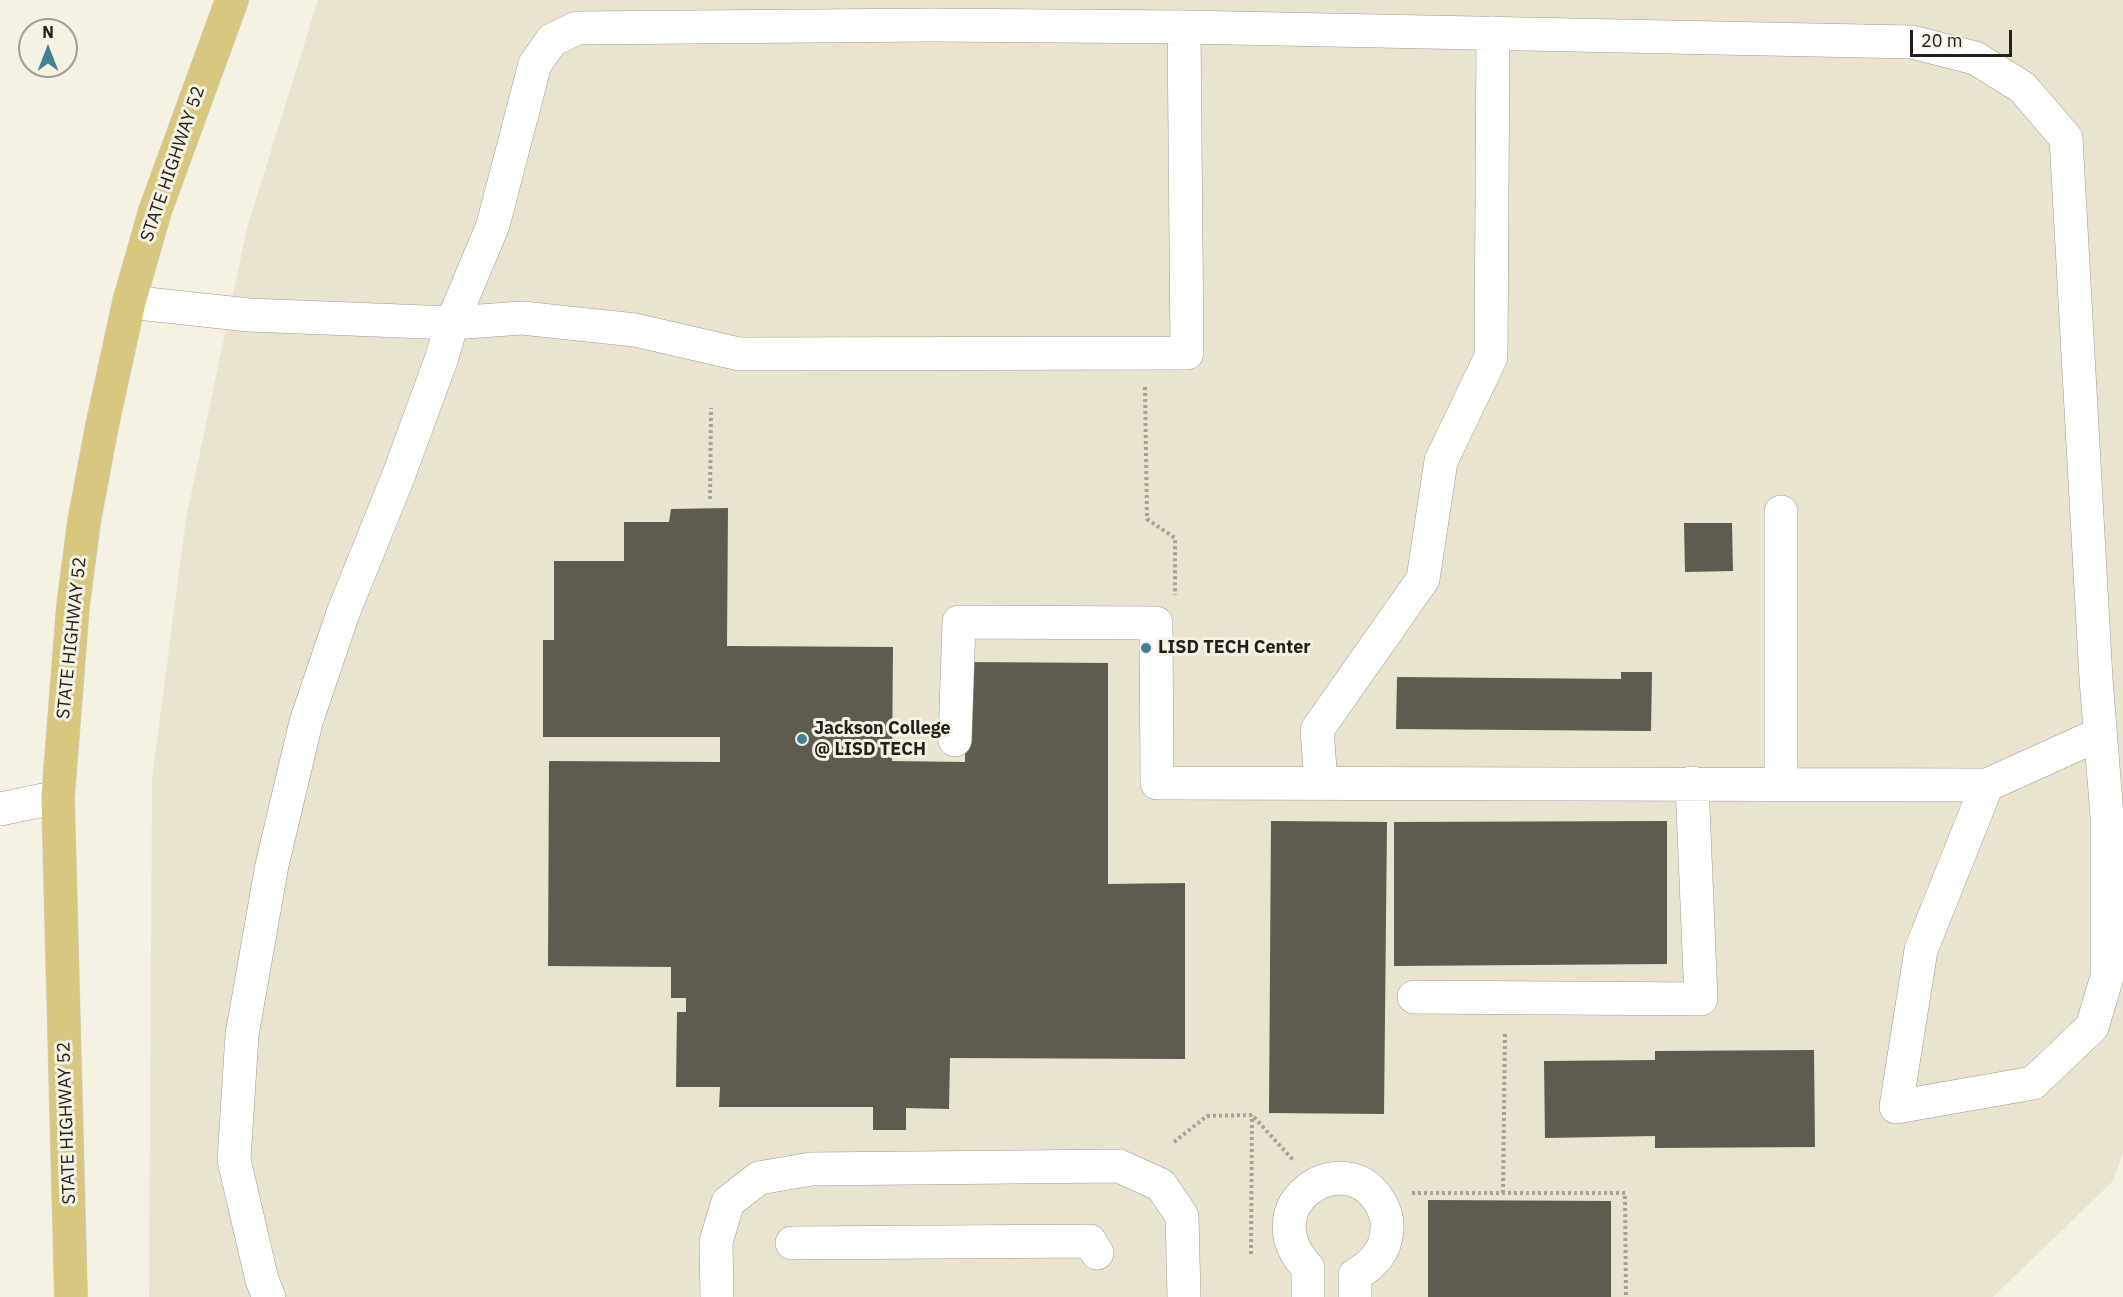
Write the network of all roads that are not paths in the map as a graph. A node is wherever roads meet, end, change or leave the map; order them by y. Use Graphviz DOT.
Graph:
graph roads {
  1 [pos="232,0"];
  2 [pos="1184,27"];
  3 [pos="1493,33"];
  4 [pos="129,302"];
  5 [pos="452,323"];
  6 [pos="1781,512"];
  7 [pos="2100,734"];
  8 [pos="956,740"];
  9 [pos="1321,782"];
  10 [pos="1692,783"];
  11 [pos="1781,783"];
  12 [pos="1987,785"];
  13 [pos="58,798"];
  14 [pos="0,809"];
  15 [pos="1414,997"];
  16 [pos="792,1243"];
  17 [pos="1096,1253"];
  18 [pos="71,1297"];
  19 [pos="268,1297"];
  20 [pos="717,1297"];
  21 [pos="1184,1297"];
  22 [pos="1308,1297"];
  23 [pos="1355,1297"];
  1 -- 4 [label="main road, STATE HIGHWAY 52"];
  2 -- 3 [label="lane"];
  2 -- 5 [label="lane"];
  2 -- 5 [label="lane"];
  3 -- 7 [label="lane"];
  3 -- 9 [label="lane"];
  4 -- 5 [label="lane"];
  4 -- 13 [label="main road, STATE HIGHWAY 52"];
  5 -- 19 [label="lane"];
  6 -- 11 [label="lane"];
  7 -- 12 [label="lane"];
  7 -- 12 [label="lane"];
  8 -- 9 [label="lane"];
  9 -- 10 [label="lane"];
  10 -- 11 [label="lane"];
  10 -- 15 [label="lane"];
  11 -- 12 [label="lane"];
  13 -- 14 [label="lane"];
  13 -- 18 [label="main road, STATE HIGHWAY 52"];
  16 -- 17 [label="lane"];
  20 -- 21 [label="lane"];
  22 -- 23 [label="lane"];
}
